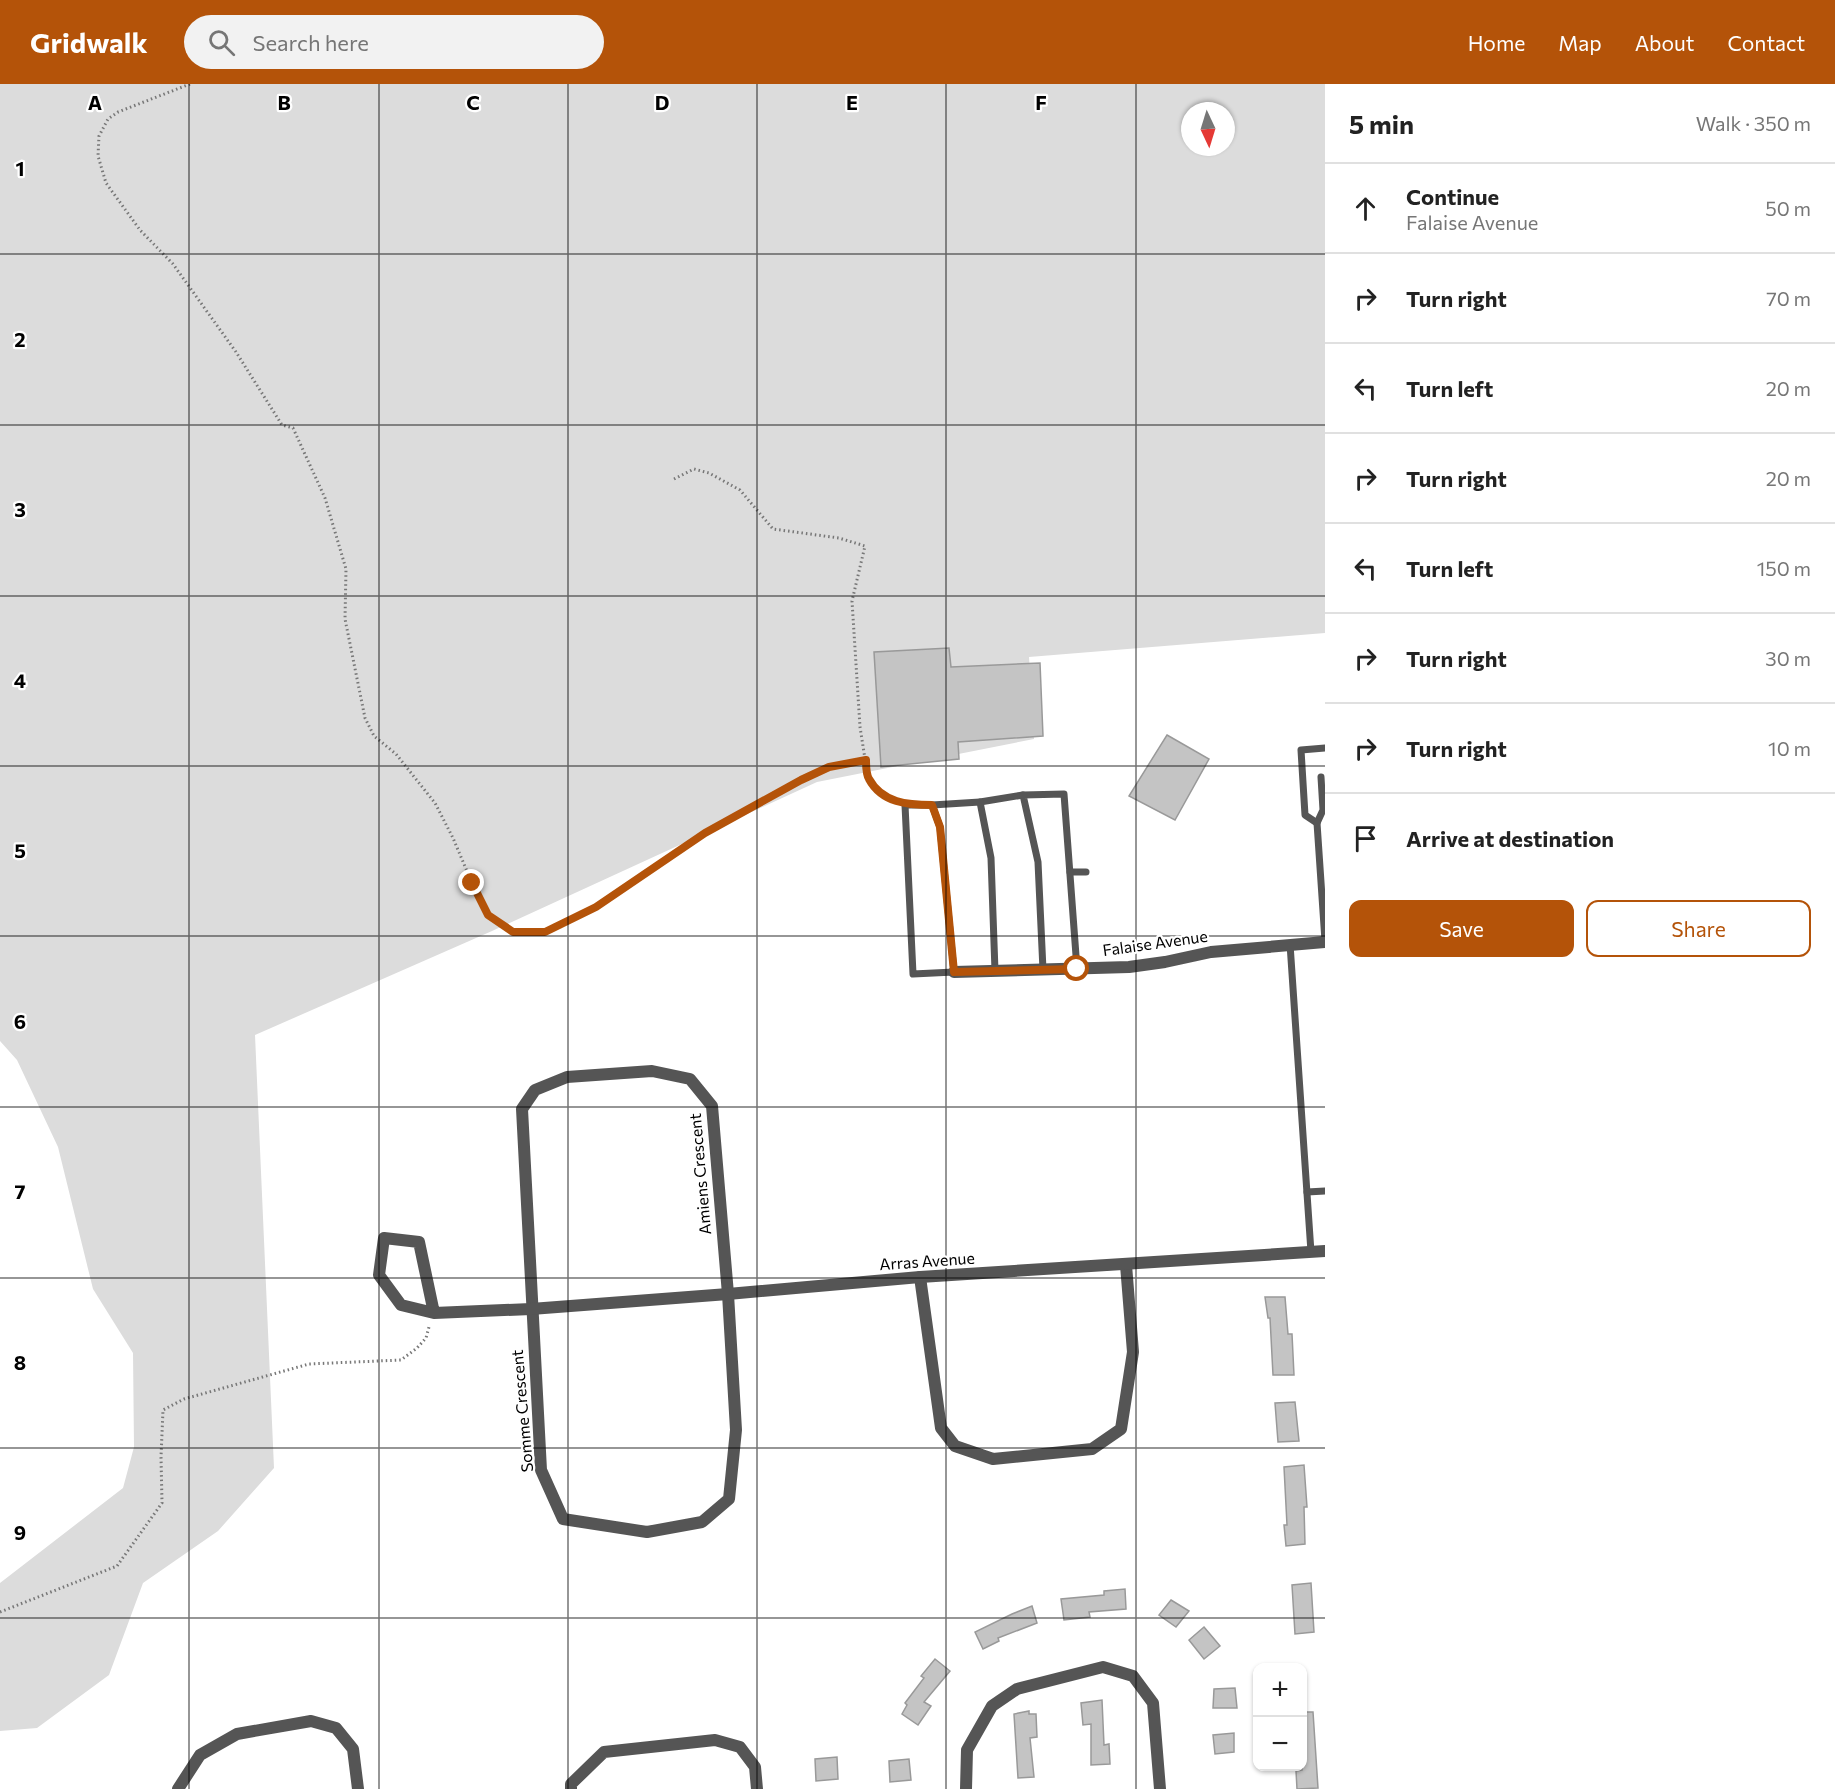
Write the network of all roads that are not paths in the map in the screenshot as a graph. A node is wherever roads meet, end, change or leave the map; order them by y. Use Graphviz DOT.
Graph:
graph roads {
  1 [pos="1325,748"];
  2 [pos="1321,777"];
  3 [pos="1023,795"];
  4 [pos="980,802"];
  5 [pos="932,805"];
  6 [pos="1321,818"];
  7 [pos="1322,864"];
  8 [pos="1070,872"];
  9 [pos="1086,872"];
  10 [pos="1324,907"];
  11 [pos="1325,941"];
  12 [pos="1290,944"];
  13 [pos="1077,969"];
  14 [pos="1043,970"];
  15 [pos="995,971"];
  16 [pos="954,972"];
  17 [pos="1325,1191"];
  18 [pos="1307,1192"];
  19 [pos="1325,1251"];
  20 [pos="1311,1252"];
  21 [pos="1126,1265"];
  22 [pos="920,1277"];
  23 [pos="728,1294"];
  24 [pos="531,1309"];
  25 [pos="434,1313"];
  26 [pos="178,1789"];
  27 [pos="358,1789"];
  28 [pos="571,1789"];
  29 [pos="757,1789"];
  30 [pos="966,1789"];
  31 [pos="1160,1789"];
  1 -- 6 [label="lane"];
  2 -- 6 [label="lane"];
  3 -- 4 [label="lane"];
  3 -- 8 [label="lane"];
  3 -- 14 [label="lane"];
  4 -- 5 [label="lane"];
  4 -- 15 [label="lane"];
  5 -- 16 [label="lane"];
  5 -- 16 [label="lane"];
  6 -- 7 [label="lane"];
  7 -- 10 [label="lane"];
  8 -- 9 [label="lane"];
  8 -- 13 [label="lane"];
  10 -- 11 [label="lane"];
  11 -- 12 [label="street, Falaise Avenue"];
  12 -- 13 [label="street, Falaise Avenue"];
  12 -- 18 [label="lane"];
  13 -- 14 [label="street, Falaise Avenue"];
  14 -- 15 [label="street, Falaise Avenue"];
  15 -- 16 [label="street, Falaise Avenue"];
  17 -- 18 [label="lane"];
  18 -- 20 [label="lane"];
  19 -- 20 [label="street, Arras Avenue"];
  20 -- 21 [label="street, Arras Avenue"];
  21 -- 22 [label="street, Arras Avenue"];
  21 -- 22 [label="street"];
  22 -- 23 [label="street, Arras Avenue"];
  23 -- 24 [label="street, Arras Avenue"];
  23 -- 24 [label="street, Somme Crescent"];
  23 -- 24 [label="street, Amiens Crescent"];
  24 -- 25 [label="street, Arras Avenue"];
  25 -- 25 [label="street, Arras Avenue"];
  26 -- 27 [label="street"];
  28 -- 29 [label="street"];
  30 -- 31 [label="street"];
}
